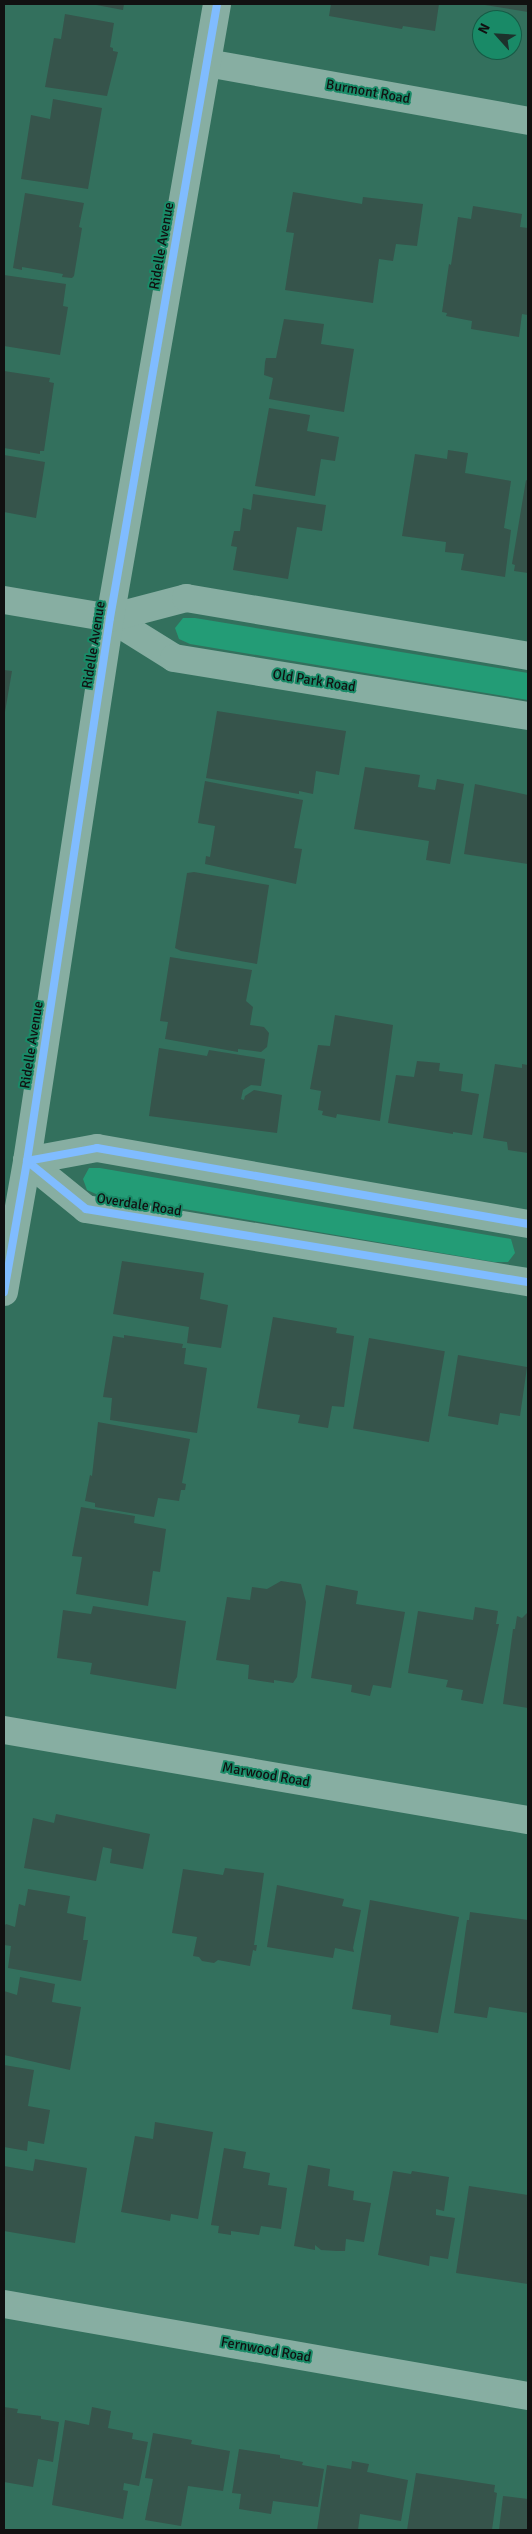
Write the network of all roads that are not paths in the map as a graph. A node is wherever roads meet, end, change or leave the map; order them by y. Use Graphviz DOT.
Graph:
graph roads {
  1 [pos="217,4"];
  2 [pos="207,63"];
  3 [pos="528,121"];
  4 [pos="4,600"];
  5 [pos="110,618"];
  6 [pos="528,656"];
  7 [pos="528,716"];
  8 [pos="27,1161"];
  9 [pos="528,1224"];
  10 [pos="528,1282"];
  11 [pos="4,1292"];
  12 [pos="4,1730"];
  13 [pos="528,1820"];
  14 [pos="4,2304"];
  15 [pos="528,2396"];
  1 -- 2 [label="street, Ridelle Avenue"];
  2 -- 3 [label="street, Burmont Road"];
  2 -- 5 [label="street, Ridelle Avenue"];
  4 -- 5 [label="street, Old Park Road"];
  5 -- 6 [label="street, Old Park Road"];
  5 -- 7 [label="street, Old Park Road"];
  5 -- 8 [label="street, Ridelle Avenue"];
  8 -- 9 [label="street"];
  8 -- 10 [label="street, Overdale Road"];
  8 -- 11 [label="street, Ridelle Avenue"];
  12 -- 13 [label="street, Marwood Road"];
  14 -- 15 [label="street, Fernwood Road"];
}
